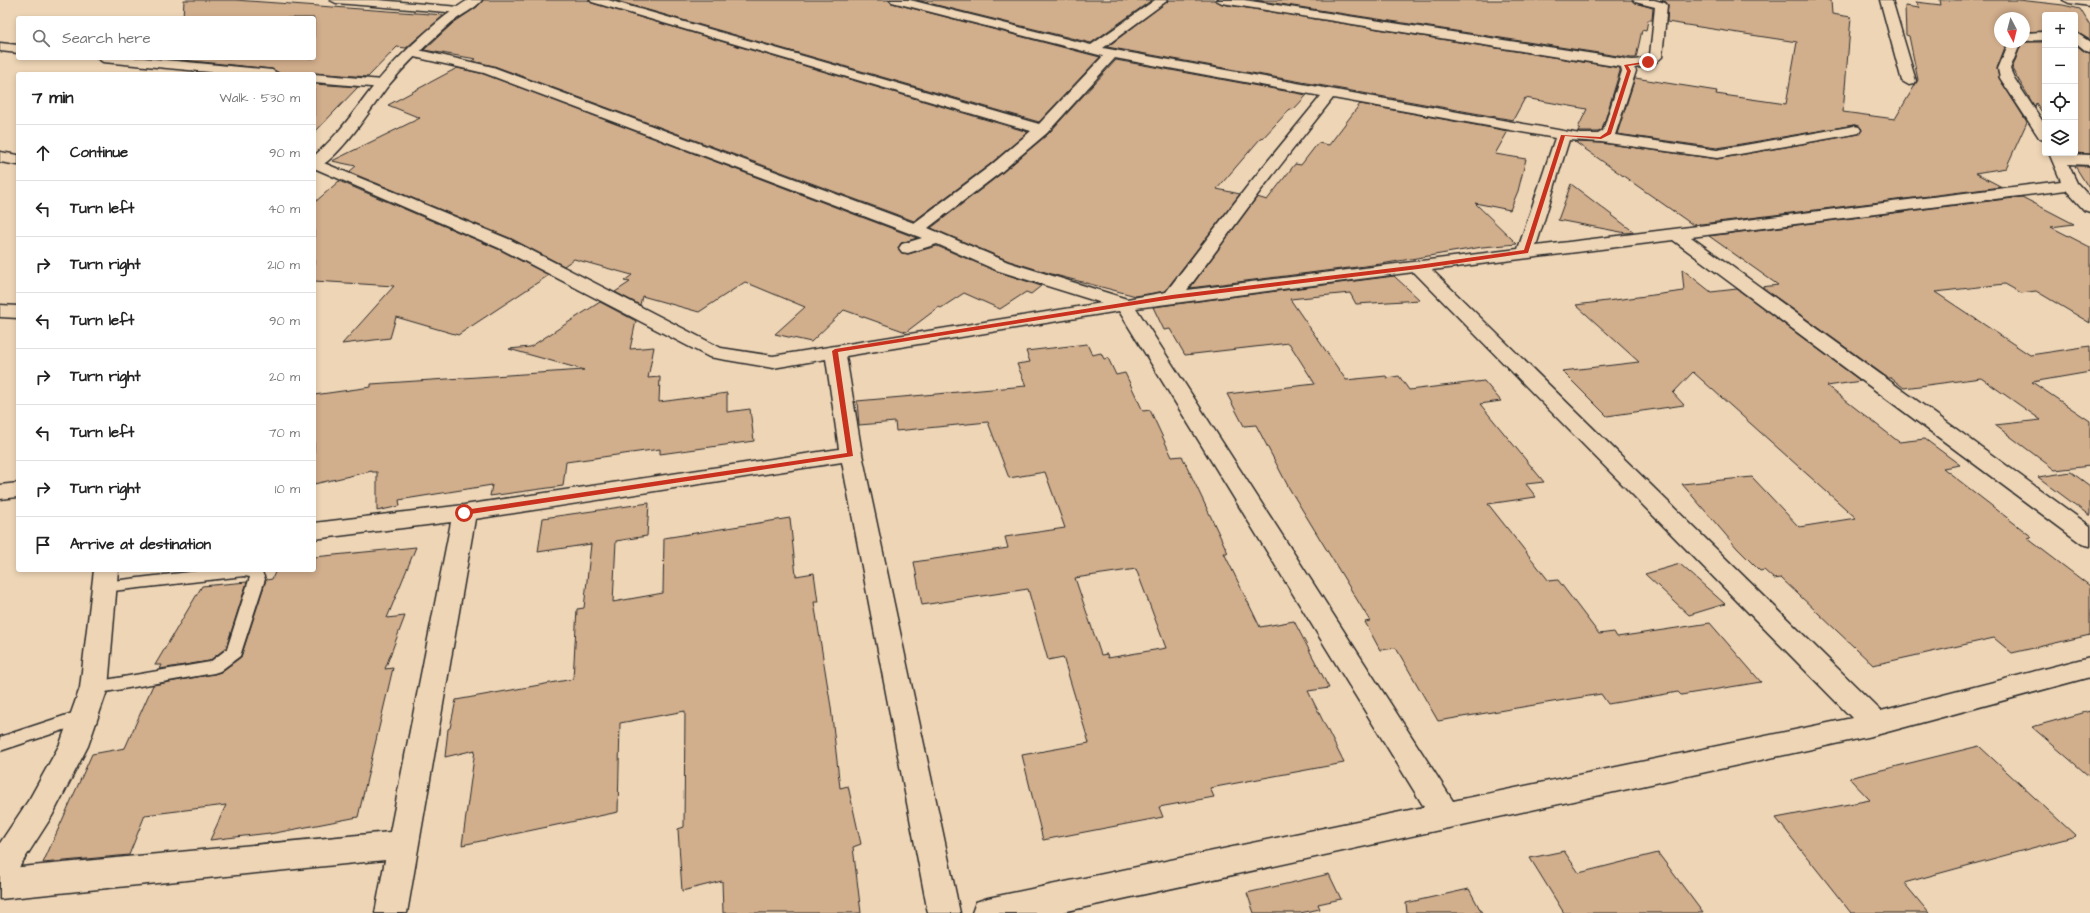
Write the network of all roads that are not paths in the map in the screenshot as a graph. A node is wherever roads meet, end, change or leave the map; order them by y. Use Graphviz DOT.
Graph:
graph roads {
  1 [pos="336,0"];
  2 [pos="476,0"];
  3 [pos="596,0"];
  4 [pos="896,0"];
  5 [pos="1162,0"];
  6 [pos="1222,0"];
  7 [pos="1639,0"];
  8 [pos="1886,0"];
  9 [pos="2069,0"];
  10 [pos="2090,3"];
  11 [pos="459,10"];
  12 [pos="2090,34"];
  13 [pos="2042,36"];
  14 [pos="2078,36"];
  15 [pos="2030,37"];
  16 [pos="2078,38"];
  17 [pos="0,47"];
  18 [pos="2013,48"];
  19 [pos="2090,48"];
  20 [pos="16,49"];
  21 [pos="1094,49"];
  22 [pos="414,53"];
  23 [pos="1112,54"];
  24 [pos="124,60"];
  25 [pos="1626,65"];
  26 [pos="251,72"];
  27 [pos="316,78"];
  28 [pos="1909,81"];
  29 [pos="382,84"];
  30 [pos="1329,94"];
  31 [pos="1042,130"];
  32 [pos="1854,130"];
  33 [pos="2042,131"];
  34 [pos="1563,135"];
  35 [pos="1601,138"];
  36 [pos="2058,156"];
  37 [pos="0,157"];
  38 [pos="16,160"];
  39 [pos="2090,160"];
  40 [pos="316,162"];
  41 [pos="316,164"];
  42 [pos="2070,185"];
  43 [pos="2090,207"];
  44 [pos="916,229"];
  45 [pos="1676,234"];
  46 [pos="936,238"];
  47 [pos="908,248"];
  48 [pos="1526,252"];
  49 [pos="1418,267"];
  50 [pos="1172,297"];
  51 [pos="1124,304"];
  52 [pos="0,311"];
  53 [pos="16,312"];
  54 [pos="835,351"];
  55 [pos="851,454"];
  56 [pos="16,490"];
  57 [pos="0,492"];
  58 [pos="464,513"];
  59 [pos="316,532"];
  60 [pos="2090,538"];
  61 [pos="227,572"];
  62 [pos="250,572"];
  63 [pos="105,579"];
  64 [pos="2090,667"];
  65 [pos="94,688"];
  66 [pos="85,716"];
  67 [pos="1876,724"];
  68 [pos="0,744"];
  69 [pos="1446,816"];
  70 [pos="405,844"];
  71 [pos="0,870"];
  72 [pos="0,884"];
  73 [pos="391,913"];
  74 [pos="944,913"];
  75 [pos="988,913"];
  1 -- 11 [label="street"];
  2 -- 11 [label="street"];
  3 -- 31 [label="street"];
  4 -- 21 [label="street"];
  5 -- 21 [label="street"];
  6 -- 25 [label="street"];
  7 -- 25 [label="street"];
  8 -- 28 [label="street"];
  9 -- 10 [label="street"];
  11 -- 22 [label="street"];
  12 -- 14 [label="street"];
  13 -- 15 [label="street"];
  16 -- 19 [label="street"];
  17 -- 20 [label="street"];
  18 -- 33 [label="street"];
  21 -- 23 [label="street"];
  22 -- 29 [label="street"];
  22 -- 44 [label="street"];
  23 -- 30 [label="street"];
  23 -- 31 [label="street"];
  24 -- 26 [label="street"];
  25 -- 35 [label="street"];
  27 -- 29 [label="street"];
  29 -- 40 [label="street"];
  30 -- 34 [label="street"];
  30 -- 50 [label="street"];
  31 -- 44 [label="street"];
  32 -- 35 [label="street"];
  34 -- 35 [label="street"];
  34 -- 48 [label="street"];
  36 -- 39 [label="street"];
  36 -- 42 [label="street"];
  37 -- 38 [label="street"];
  41 -- 54 [label="street"];
  42 -- 43 [label="street"];
  42 -- 45 [label="street"];
  44 -- 46 [label="street"];
  45 -- 48 [label="street"];
  45 -- 60 [label="street"];
  46 -- 47 [label="street"];
  46 -- 51 [label="street"];
  48 -- 49 [label="street"];
  49 -- 50 [label="street"];
  49 -- 67 [label="street"];
  50 -- 51 [label="street"];
  51 -- 54 [label="street"];
  51 -- 69 [label="street"];
  52 -- 53 [label="street"];
  54 -- 55 [label="street"];
  55 -- 58 [label="street"];
  55 -- 74 [label="street"];
  56 -- 57 [label="street"];
  58 -- 59 [label="street"];
  58 -- 70 [label="street"];
  61 -- 63 [label="lane"];
  62 -- 65 [label="lane"];
  63 -- 65 [label="street"];
  64 -- 67 [label="street"];
  65 -- 66 [label="street"];
  66 -- 68 [label="lane"];
  66 -- 71 [label="street"];
  67 -- 69 [label="street"];
  69 -- 75 [label="street"];
  70 -- 72 [label="street"];
  70 -- 73 [label="street"];
}
